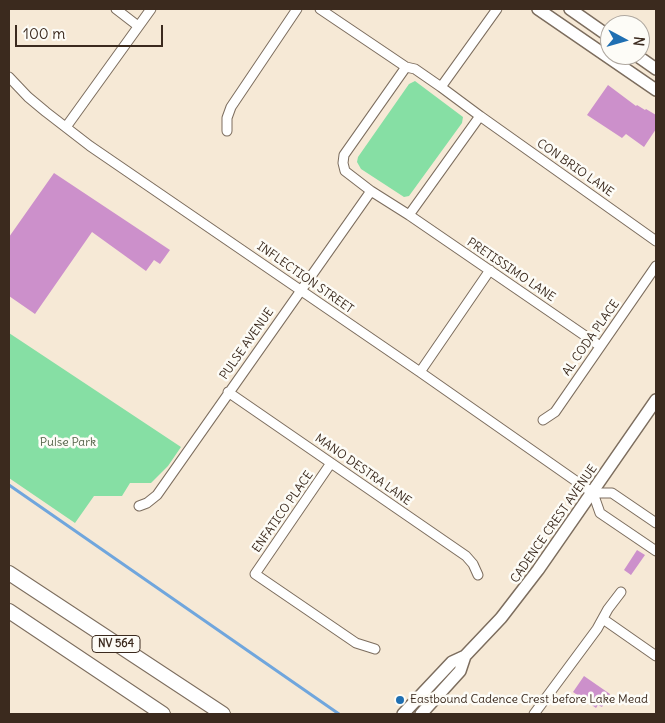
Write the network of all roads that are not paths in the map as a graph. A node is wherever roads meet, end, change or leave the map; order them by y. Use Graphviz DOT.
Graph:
graph roads {
  1 [pos="116,9"];
  2 [pos="151,9"];
  3 [pos="297,9"];
  4 [pos="320,9"];
  5 [pos="497,9"];
  6 [pos="538,9"];
  7 [pos="570,9"];
  8 [pos="138,26"];
  9 [pos="600,30"];
  10 [pos="406,68"];
  11 [pos="9,77"];
  12 [pos="441,88"];
  13 [pos="656,90"];
  14 [pos="480,116"];
  15 [pos="66,127"];
  16 [pos="227,131"];
  17 [pos="371,190"];
  18 [pos="409,215"];
  19 [pos="656,241"];
  20 [pos="656,266"];
  21 [pos="490,270"];
  22 [pos="301,290"];
  23 [pos="600,346"];
  24 [pos="420,372"];
  25 [pos="228,392"];
  26 [pos="656,400"];
  27 [pos="543,420"];
  28 [pos="331,463"];
  29 [pos="593,493"];
  30 [pos="139,506"];
  31 [pos="656,523"];
  32 [pos="656,551"];
  33 [pos="9,573"];
  34 [pos="478,575"];
  35 [pos="620,592"];
  36 [pos="9,611"];
  37 [pos="603,619"];
  38 [pos="374,649"];
  39 [pos="465,656"];
  40 [pos="656,656"];
  41 [pos="163,714"];
  42 [pos="223,714"];
  43 [pos="403,714"];
  44 [pos="421,714"];
  45 [pos="534,714"];
  1 -- 8 [label="street"];
  2 -- 8 [label="street"];
  3 -- 16 [label="street"];
  4 -- 10 [label="street"];
  5 -- 12 [label="street"];
  6 -- 13 [label="street"];
  7 -- 9 [label="street"];
  8 -- 15 [label="street"];
  10 -- 12 [label="street"];
  10 -- 17 [label="street"];
  11 -- 15 [label="street, INFLECTION STREET"];
  12 -- 14 [label="street"];
  14 -- 18 [label="street"];
  14 -- 19 [label="street, CON BRIO LANE"];
  15 -- 22 [label="street, INFLECTION STREET"];
  17 -- 18 [label="street"];
  17 -- 22 [label="street, PULSE AVENUE"];
  18 -- 21 [label="street, PRETISSIMO LANE"];
  20 -- 23 [label="street, AL CODA PLACE"];
  21 -- 23 [label="street, PRETISSIMO LANE"];
  21 -- 24 [label="street"];
  22 -- 24 [label="street, INFLECTION STREET"];
  22 -- 25 [label="street, PULSE AVENUE"];
  23 -- 27 [label="street, AL CODA PLACE"];
  24 -- 29 [label="street, INFLECTION STREET"];
  25 -- 28 [label="street, MANO DESTRA LANE"];
  25 -- 30 [label="street, PULSE AVENUE"];
  26 -- 29 [label="street, CADENCE CREST AVENUE"];
  28 -- 34 [label="street, MANO DESTRA LANE"];
  28 -- 38 [label="street, ENFATICO PLACE"];
  29 -- 31 [label="street"];
  29 -- 32 [label="street"];
  29 -- 39 [label="street, CADENCE CREST AVENUE"];
  33 -- 42 [label="main road, NV 564"];
  35 -- 37 [label="street"];
  36 -- 41 [label="main road, NV 564"];
  37 -- 40 [label="street"];
  37 -- 45 [label="street"];
  39 -- 43 [label="street, CADENCE CREST AVENUE"];
  39 -- 44 [label="street, CADENCE CREST AVENUE"];
}
